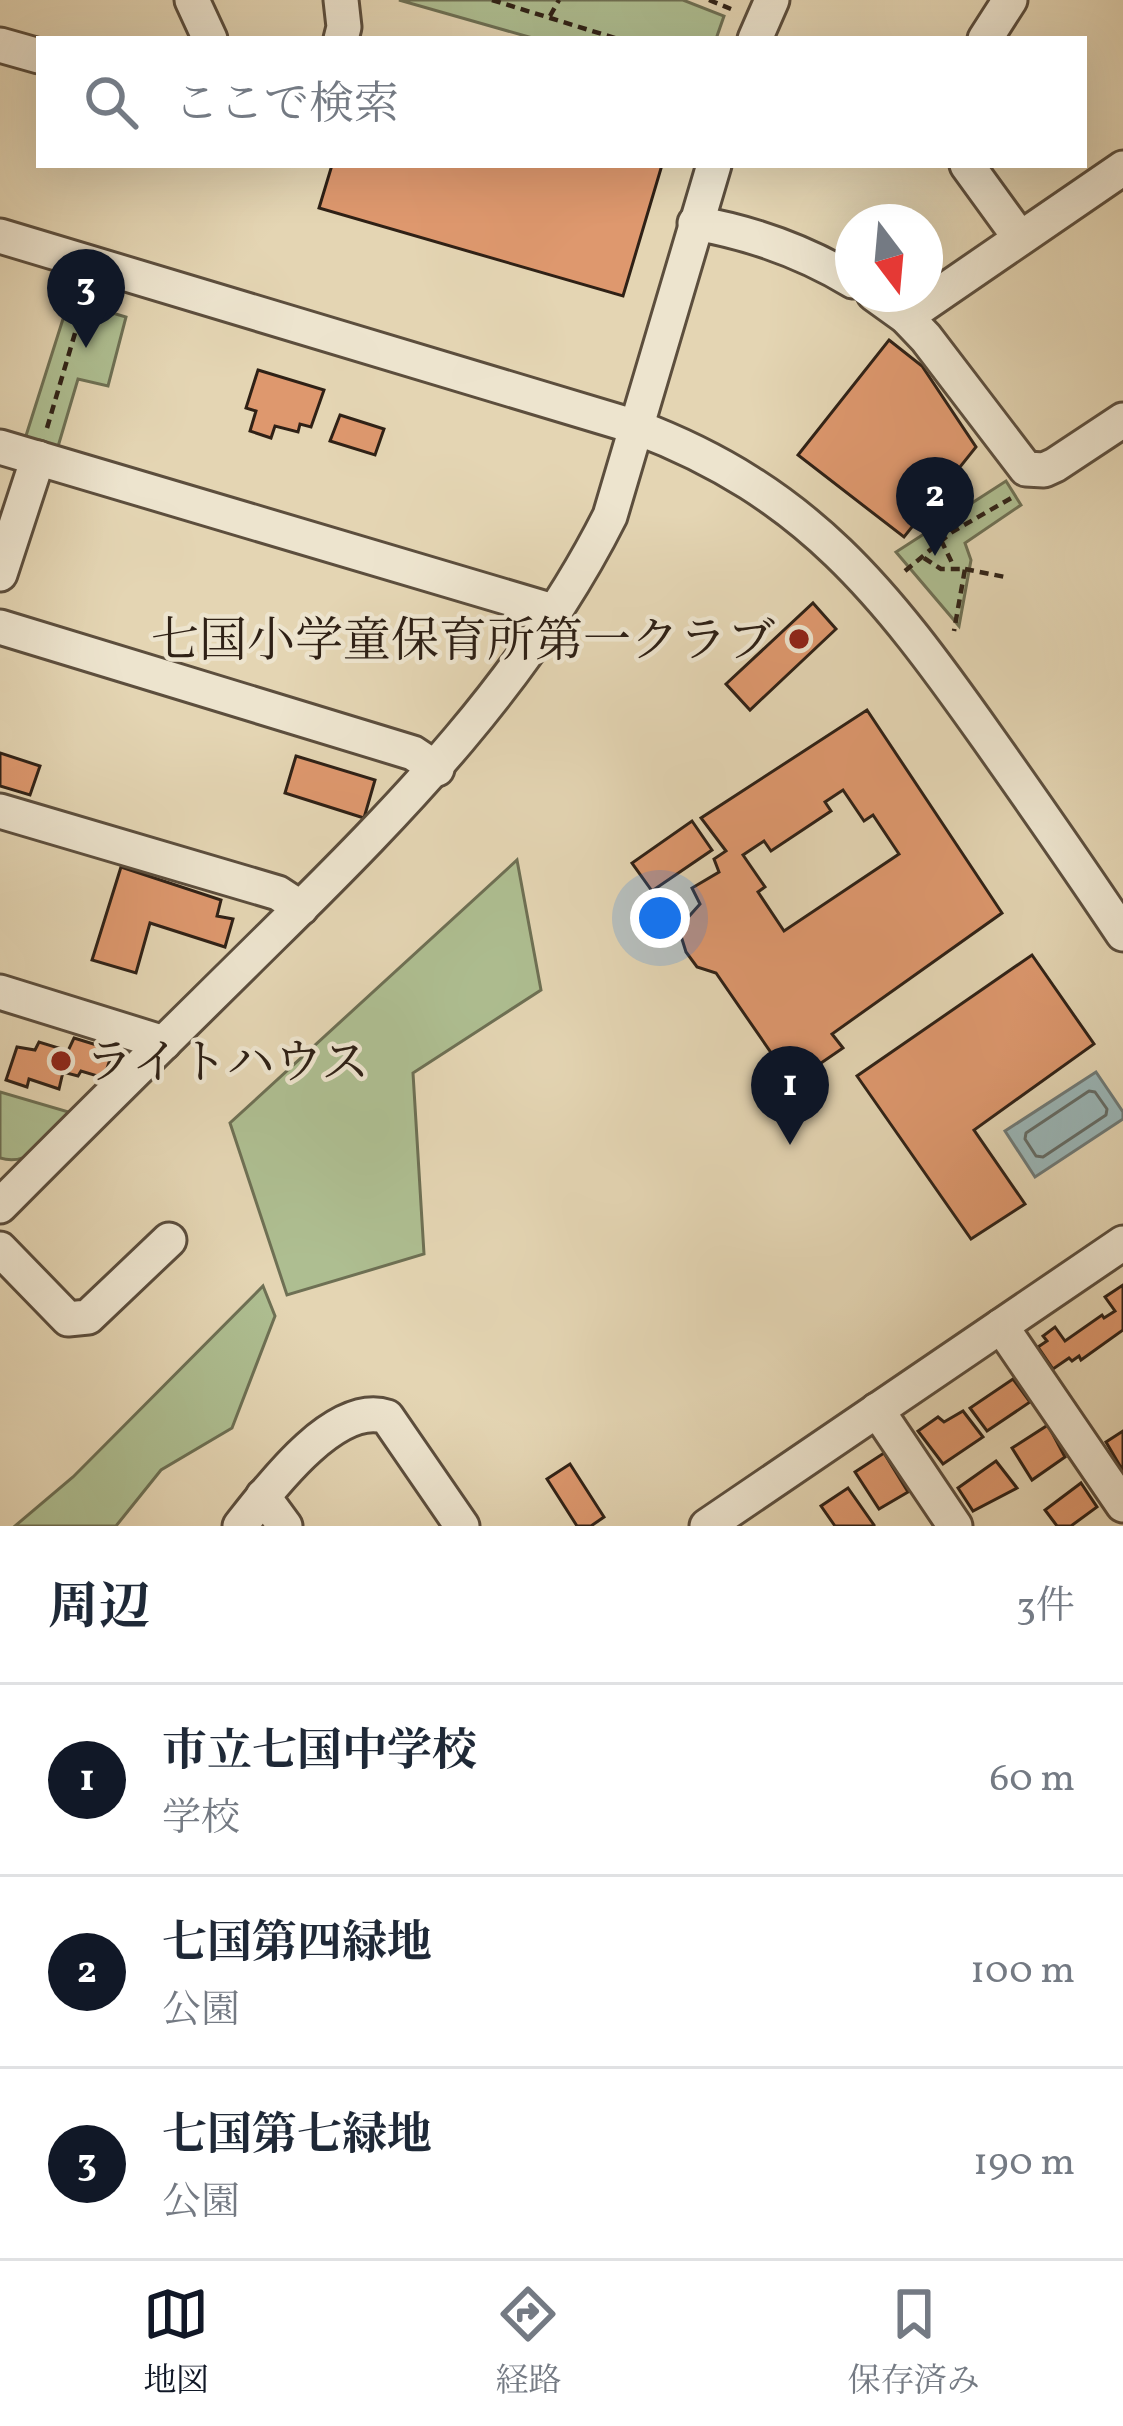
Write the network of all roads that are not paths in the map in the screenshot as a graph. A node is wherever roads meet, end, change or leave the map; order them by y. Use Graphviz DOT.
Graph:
graph roads {
  1 [pos="192,0"];
  2 [pos="341,0"];
  3 [pos="772,0"];
  4 [pos="1010,0"];
  5 [pos="209,36"];
  6 [pos="342,36"];
  7 [pos="756,36"];
  8 [pos="987,36"];
  9 [pos="0,45"];
  10 [pos="36,55"];
  11 [pos="713,168"];
  12 [pos="970,168"];
  13 [pos="1123,168"];
  14 [pos="695,223"];
  15 [pos="0,236"];
  16 [pos="1020,238"];
  17 [pos="835,271"];
  18 [pos="900,312"];
  19 [pos="907,317"];
  20 [pos="1123,420"];
  21 [pos="636,428"];
  22 [pos="0,446"];
  23 [pos="38,458"];
  24 [pos="0,574"];
  25 [pos="553,611"];
  26 [pos="0,627"];
  27 [pos="437,769"];
  28 [pos="0,811"];
  29 [pos="301,908"];
  30 [pos="1123,934"];
  31 [pos="0,992"];
  32 [pos="164,1043"];
  33 [pos="13,1177"];
  34 [pos="0,1206"];
  35 [pos="169,1240"];
  36 [pos="1122,1244"];
  37 [pos="0,1249"];
  38 [pos="1001,1326"];
  39 [pos="877,1410"];
  40 [pos="263,1496"];
  41 [pos="1123,1505"];
  42 [pos="240,1526"];
  43 [pos="285,1526"];
  44 [pos="462,1526"];
  45 [pos="707,1526"];
  46 [pos="956,1526"];
  1 -- 5 [label="street"];
  2 -- 6 [label="street"];
  3 -- 7 [label="street"];
  4 -- 8 [label="street"];
  9 -- 10 [label="street"];
  11 -- 14 [label="street"];
  12 -- 16 [label="street"];
  13 -- 16 [label="street"];
  14 -- 17 [label="street"];
  14 -- 21 [label="street"];
  15 -- 21 [label="street"];
  16 -- 19 [label="street"];
  18 -- 19 [label="street"];
  19 -- 20 [label="street"];
  21 -- 25 [label="street"];
  21 -- 30 [label="street"];
  22 -- 23 [label="street"];
  23 -- 24 [label="street"];
  23 -- 25 [label="street"];
  25 -- 27 [label="street"];
  26 -- 27 [label="street"];
  27 -- 29 [label="street"];
  28 -- 29 [label="street"];
  29 -- 32 [label="street"];
  31 -- 32 [label="street"];
  32 -- 33 [label="street"];
  33 -- 34 [label="street"];
  35 -- 37 [label="street"];
  36 -- 38 [label="street"];
  38 -- 39 [label="street"];
  38 -- 41 [label="street"];
  39 -- 45 [label="street"];
  39 -- 46 [label="street"];
  40 -- 42 [label="street"];
  40 -- 43 [label="street"];
  40 -- 44 [label="street"];
}
